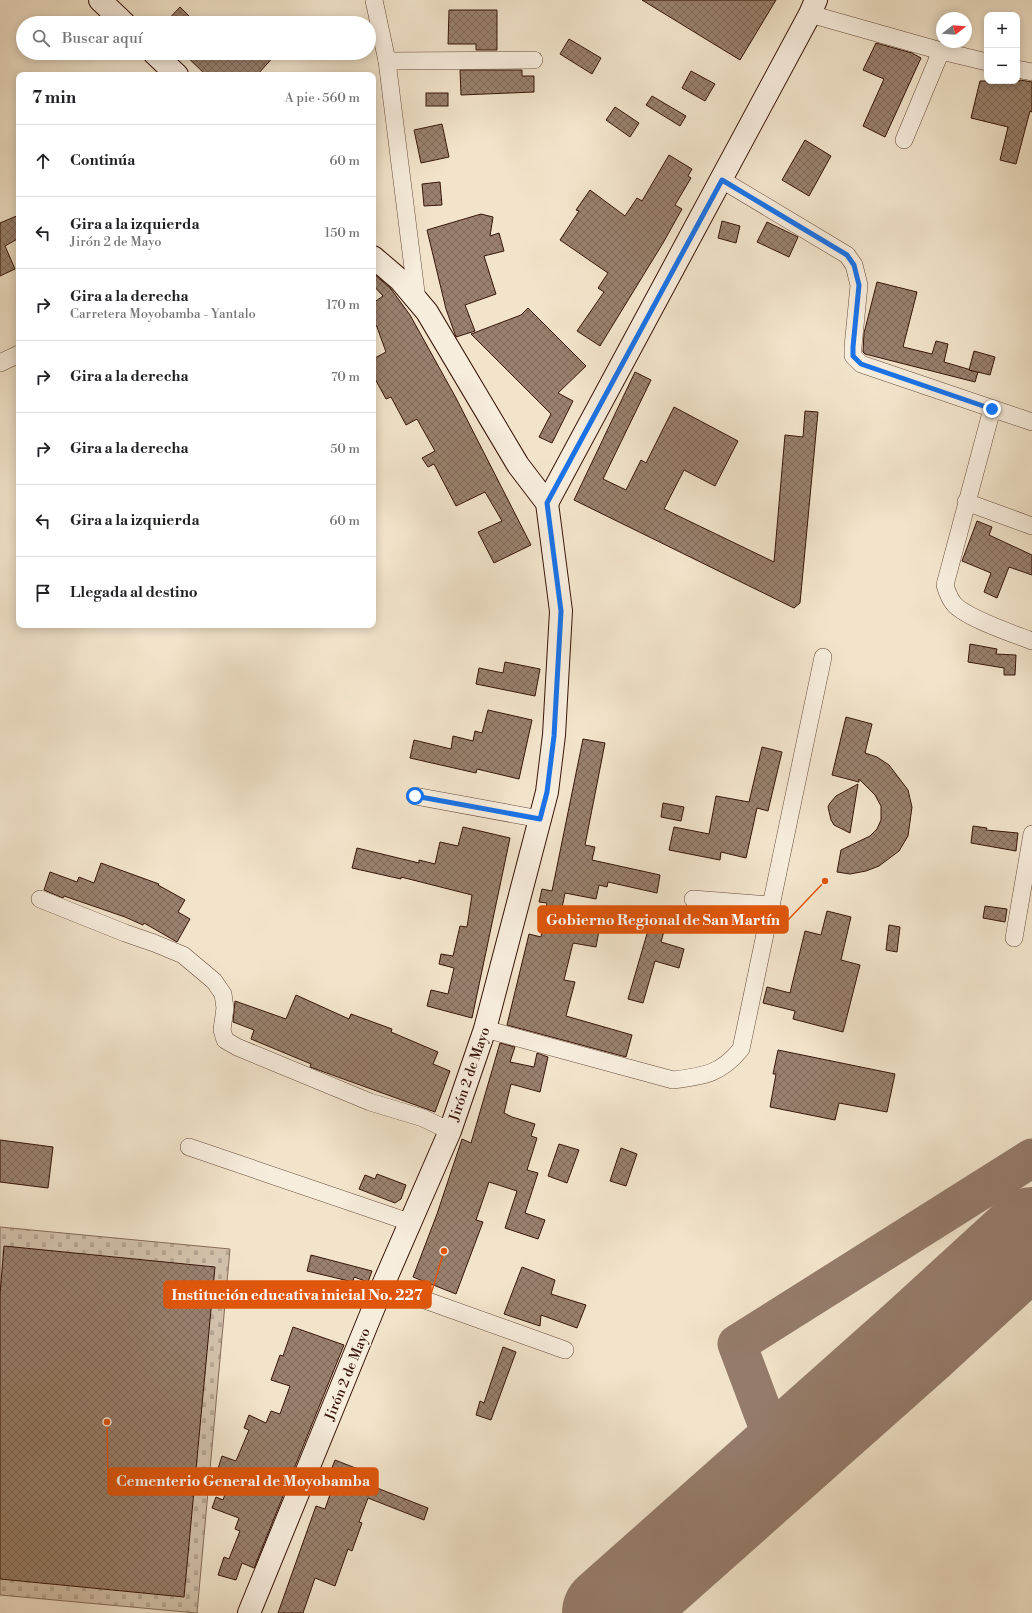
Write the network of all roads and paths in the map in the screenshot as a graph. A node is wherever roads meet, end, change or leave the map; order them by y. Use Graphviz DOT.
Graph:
graph roads {
  1 [pos="100,0"];
  2 [pos="374,0"];
  3 [pos="813,7"];
  4 [pos="117,16"];
  5 [pos="941,51"];
  6 [pos="161,60"];
  7 [pos="534,60"];
  8 [pos="387,61"];
  9 [pos="984,61"];
  10 [pos="1020,70"];
  11 [pos="174,72"];
  12 [pos="1032,72"];
  13 [pos="904,140"];
  14 [pos="722,180"];
  15 [pos="376,260"];
  16 [pos="417,300"];
  17 [pos="16,355"];
  18 [pos="0,363"];
  19 [pos="992,409"];
  20 [pos="1032,422"];
  21 [pos="966,502"];
  22 [pos="547,503"];
  23 [pos="1032,526"];
  24 [pos="1032,641"];
  25 [pos="823,657"];
  26 [pos="415,796"];
  27 [pos="540,819"];
  28 [pos="1032,834"];
  29 [pos="40,899"];
  30 [pos="693,899"];
  31 [pos="771,905"];
  32 [pos="1014,938"];
  33 [pos="485,1029"];
  34 [pos="450,1131"];
  35 [pos="189,1147"];
  36 [pos="409,1222"];
  37 [pos="383,1285"];
  38 [pos="565,1350"];
  39 [pos="249,1613"];
  1 -- 4 [label="main road"];
  2 -- 8 [label="street"];
  3 -- 5 [label="street"];
  3 -- 14 [label="main road"];
  5 -- 9 [label="street"];
  5 -- 13 [label="street"];
  6 -- 11 [label="main road"];
  7 -- 8 [label="street"];
  8 -- 16 [label="street"];
  10 -- 12 [label="street"];
  14 -- 19 [label="street"];
  14 -- 22 [label="main road"];
  15 -- 16 [label="main road"];
  16 -- 22 [label="main road"];
  17 -- 18 [label="street"];
  19 -- 20 [label="street"];
  19 -- 21 [label="street"];
  21 -- 23 [label="street"];
  21 -- 24 [label="street"];
  22 -- 27 [label="main road, Jirón 2 de Mayo"];
  25 -- 31 [label="street"];
  26 -- 27 [label="street"];
  27 -- 33 [label="main road, Jirón 2 de Mayo"];
  28 -- 32 [label="street"];
  29 -- 34 [label="street"];
  30 -- 31 [label="street"];
  31 -- 33 [label="street"];
  33 -- 34 [label="main road, Jirón 2 de Mayo"];
  34 -- 36 [label="main road, Jirón 2 de Mayo"];
  35 -- 36 [label="street"];
  36 -- 37 [label="main road, Jirón 2 de Mayo"];
  37 -- 38 [label="street"];
  37 -- 39 [label="main road, Jirón 2 de Mayo"];
}
